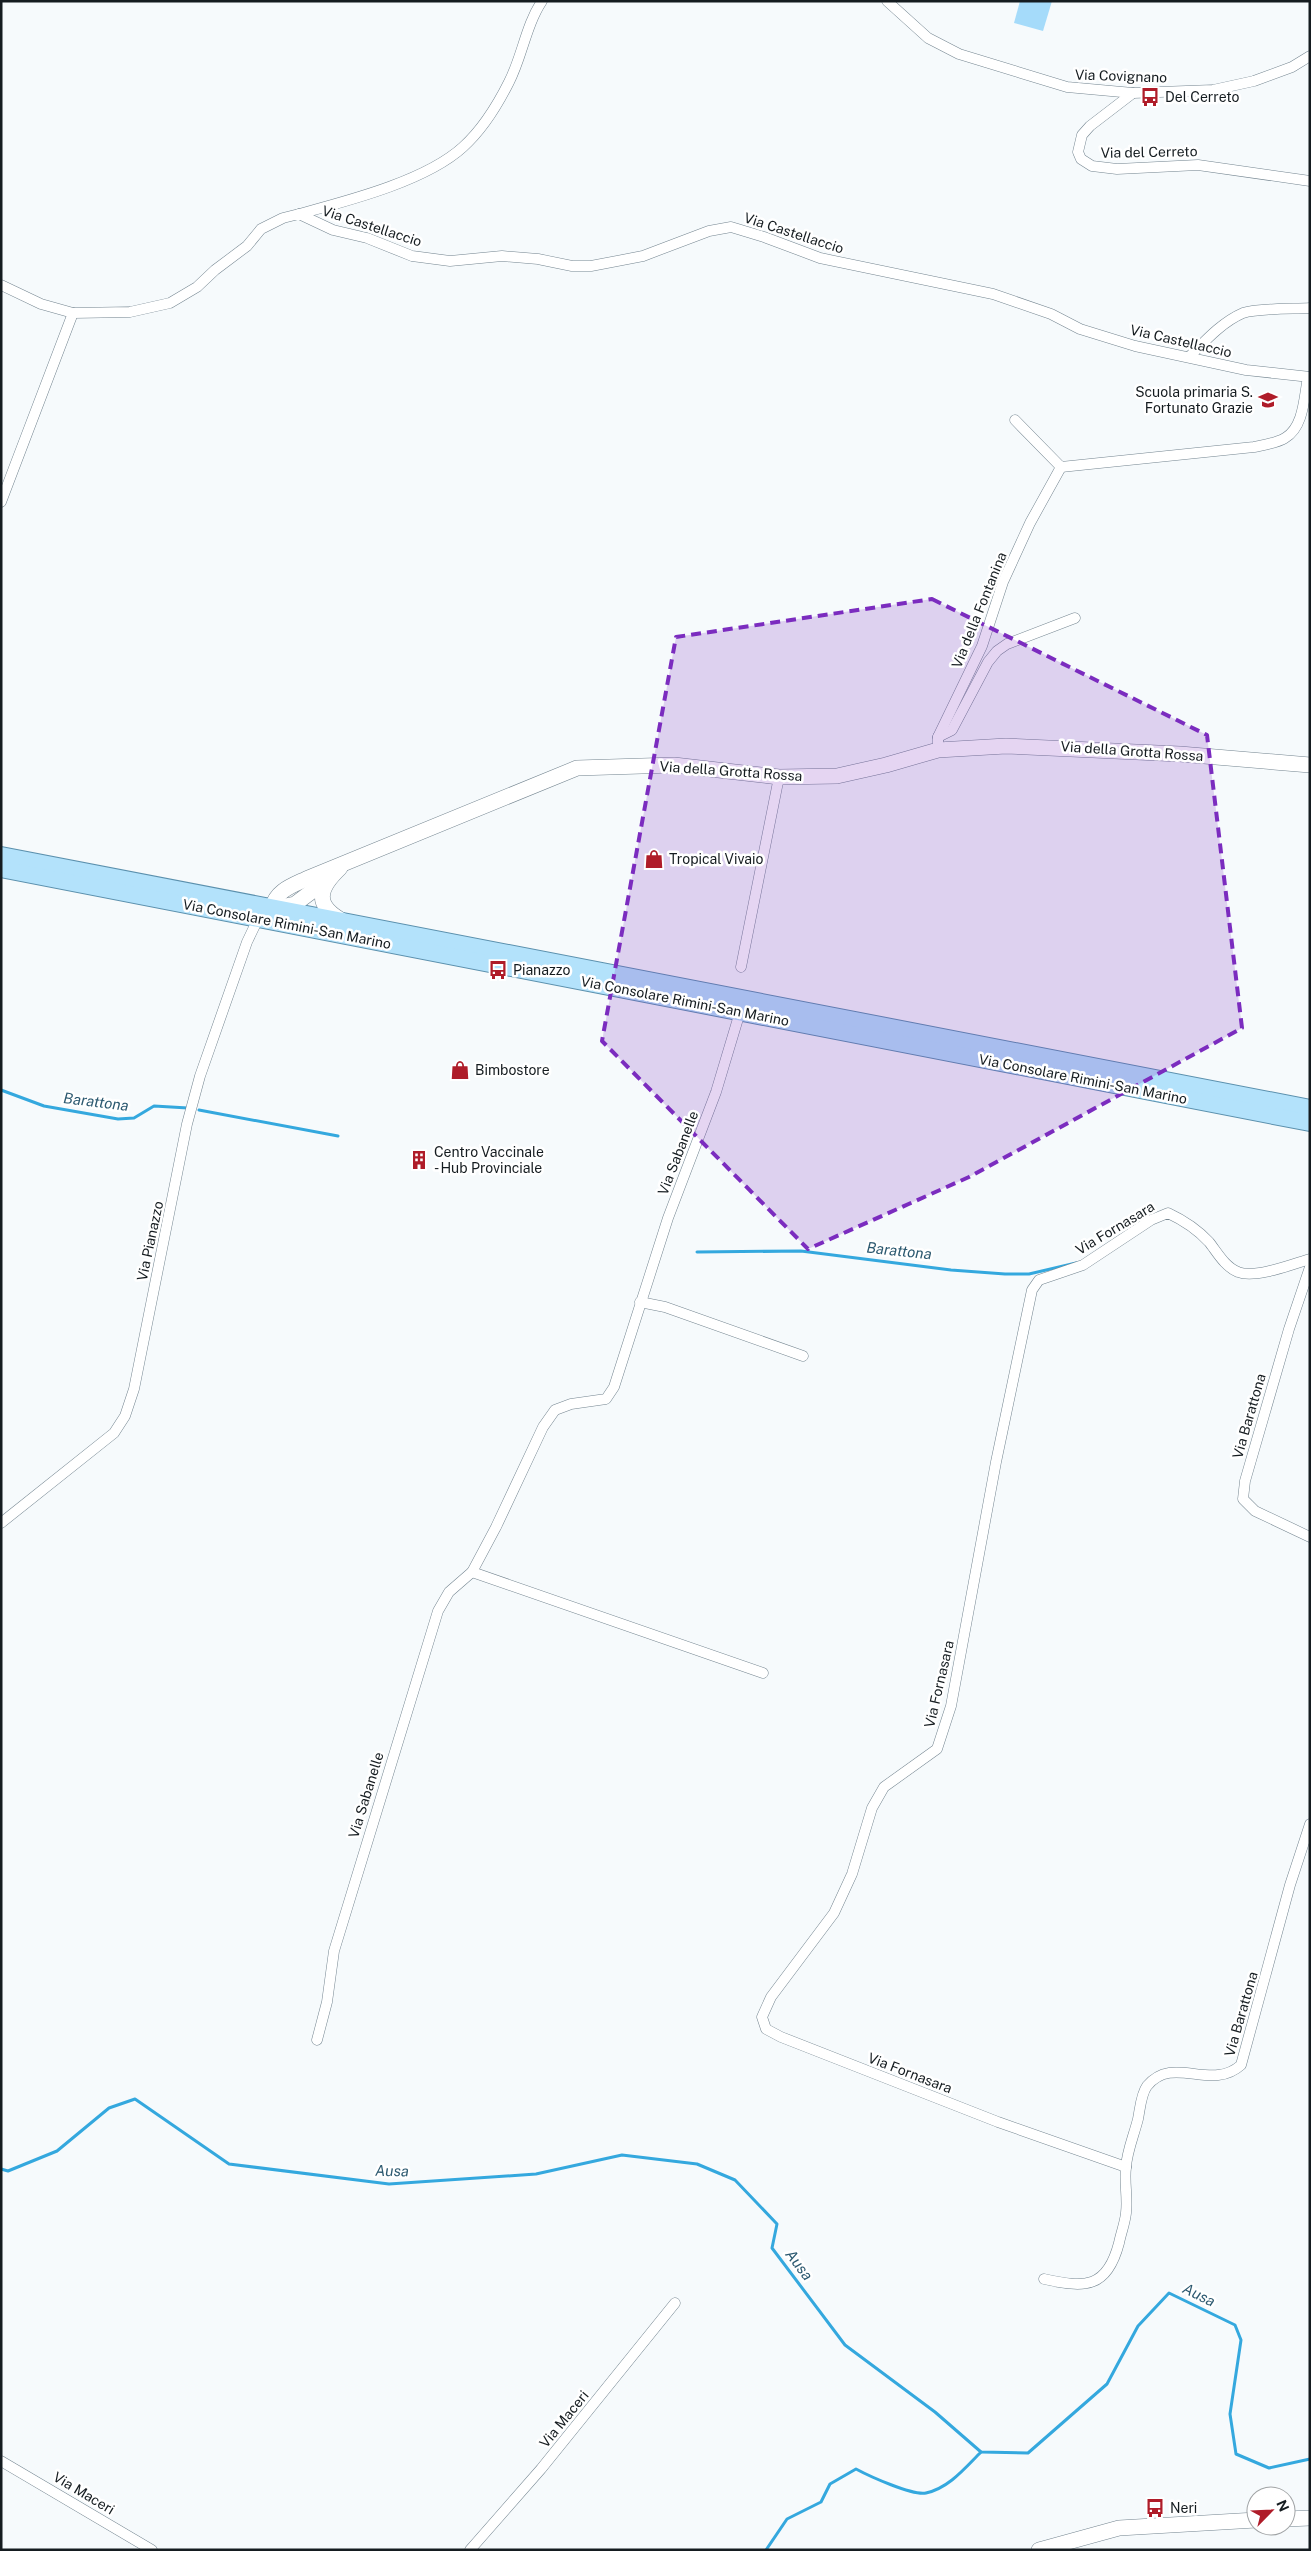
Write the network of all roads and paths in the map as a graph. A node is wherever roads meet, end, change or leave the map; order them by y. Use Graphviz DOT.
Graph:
graph roads {
  1 [pos="542,1"];
  2 [pos="887,1"];
  3 [pos="1310,56"];
  4 [pos="1133,93"];
  5 [pos="1310,181"];
  6 [pos="299,214"];
  7 [pos="1,284"];
  8 [pos="1310,308"];
  9 [pos="73,313"];
  10 [pos="1189,357"];
  11 [pos="1309,377"];
  12 [pos="1015,420"];
  13 [pos="1061,467"];
  14 [pos="1,502"];
  15 [pos="1076,618"];
  16 [pos="938,744"];
  17 [pos="1310,765"];
  18 [pos="779,777"];
  19 [pos="1,855"];
  20 [pos="347,862"];
  21 [pos="1,869"];
  22 [pos="327,880"];
  23 [pos="272,908"];
  24 [pos="258,918"];
  25 [pos="344,922"];
  26 [pos="741,967"];
  27 [pos="740,1012"];
  28 [pos="1310,1108"];
  29 [pos="1310,1123"];
  30 [pos="1310,1259"];
  31 [pos="1310,1268"];
  32 [pos="640,1302"];
  33 [pos="802,1356"];
  34 [pos="1,1522"];
  35 [pos="1310,1537"];
  36 [pos="472,1572"];
  37 [pos="763,1673"];
  38 [pos="1310,1824"];
  39 [pos="317,2040"];
  40 [pos="1126,2167"];
  41 [pos="1044,2279"];
  42 [pos="675,2303"];
  43 [pos="1,2461"];
  44 [pos="1310,2518"];
  45 [pos="1296,2519"];
  46 [pos="1246,2521"];
  47 [pos="152,2550"];
  48 [pos="470,2550"];
  49 [pos="1038,2550"];
  1 -- 6 [label="street, Via Castellaccio"];
  2 -- 4 [label="street, Via Covignano"];
  3 -- 4 [label="street, Via Covignano"];
  4 -- 5 [label="street, Via del Cerreto"];
  6 -- 9 [label="street, Via Castellaccio"];
  6 -- 10 [label="street, Via Castellaccio"];
  7 -- 9 [label="street, Via Castellaccio"];
  8 -- 10 [label="street"];
  9 -- 14 [label="street"];
  10 -- 11 [label="street, Via Castellaccio"];
  11 -- 13 [label="street"];
  12 -- 13 [label="street"];
  13 -- 16 [label="street, Via della Fontanina"];
  15 -- 16 [label="street, Via della Fontanina"];
  16 -- 17 [label="street, Via della Grotta Rossa"];
  16 -- 18 [label="street, Via della Grotta Rossa"];
  18 -- 20 [label="street, Via della Grotta Rossa"];
  18 -- 26 [label="street"];
  19 -- 23 [label="main road, Via Consolare Rimini-San Marino"];
  20 -- 22 [label="street, Via della Grotta Rossa"];
  20 -- 23 [label="street, Via della Grotta Rossa"];
  21 -- 24 [label="main road, Via Consolare Rimini-San Marino"];
  22 -- 23 [label="street, Via della Grotta Rossa"];
  22 -- 25 [label="street"];
  23 -- 24 [label="street"];
  23 -- 25 [label="main road, Via Consolare Rimini-San Marino"];
  24 -- 27 [label="main road, Via Consolare Rimini-San Marino"];
  24 -- 34 [label="street, Via Pianazzo"];
  25 -- 28 [label="main road, Via Consolare Rimini-San Marino"];
  27 -- 29 [label="main road, Via Consolare Rimini-San Marino"];
  27 -- 32 [label="street, Via Sabanelle"];
  30 -- 40 [label="street, Via Fornasara"];
  31 -- 35 [label="street, Via Barattona"];
  32 -- 33 [label="street"];
  32 -- 36 [label="street, Via Sabanelle"];
  36 -- 37 [label="street"];
  36 -- 39 [label="street, Via Sabanelle"];
  38 -- 40 [label="street, Via Barattona"];
  40 -- 41 [label="street, Via Barattona"];
  42 -- 48 [label="street, Via Maceri"];
  43 -- 47 [label="street, Via Maceri"];
  44 -- 45 [label="street"];
  46 -- 49 [label="street"];
}
